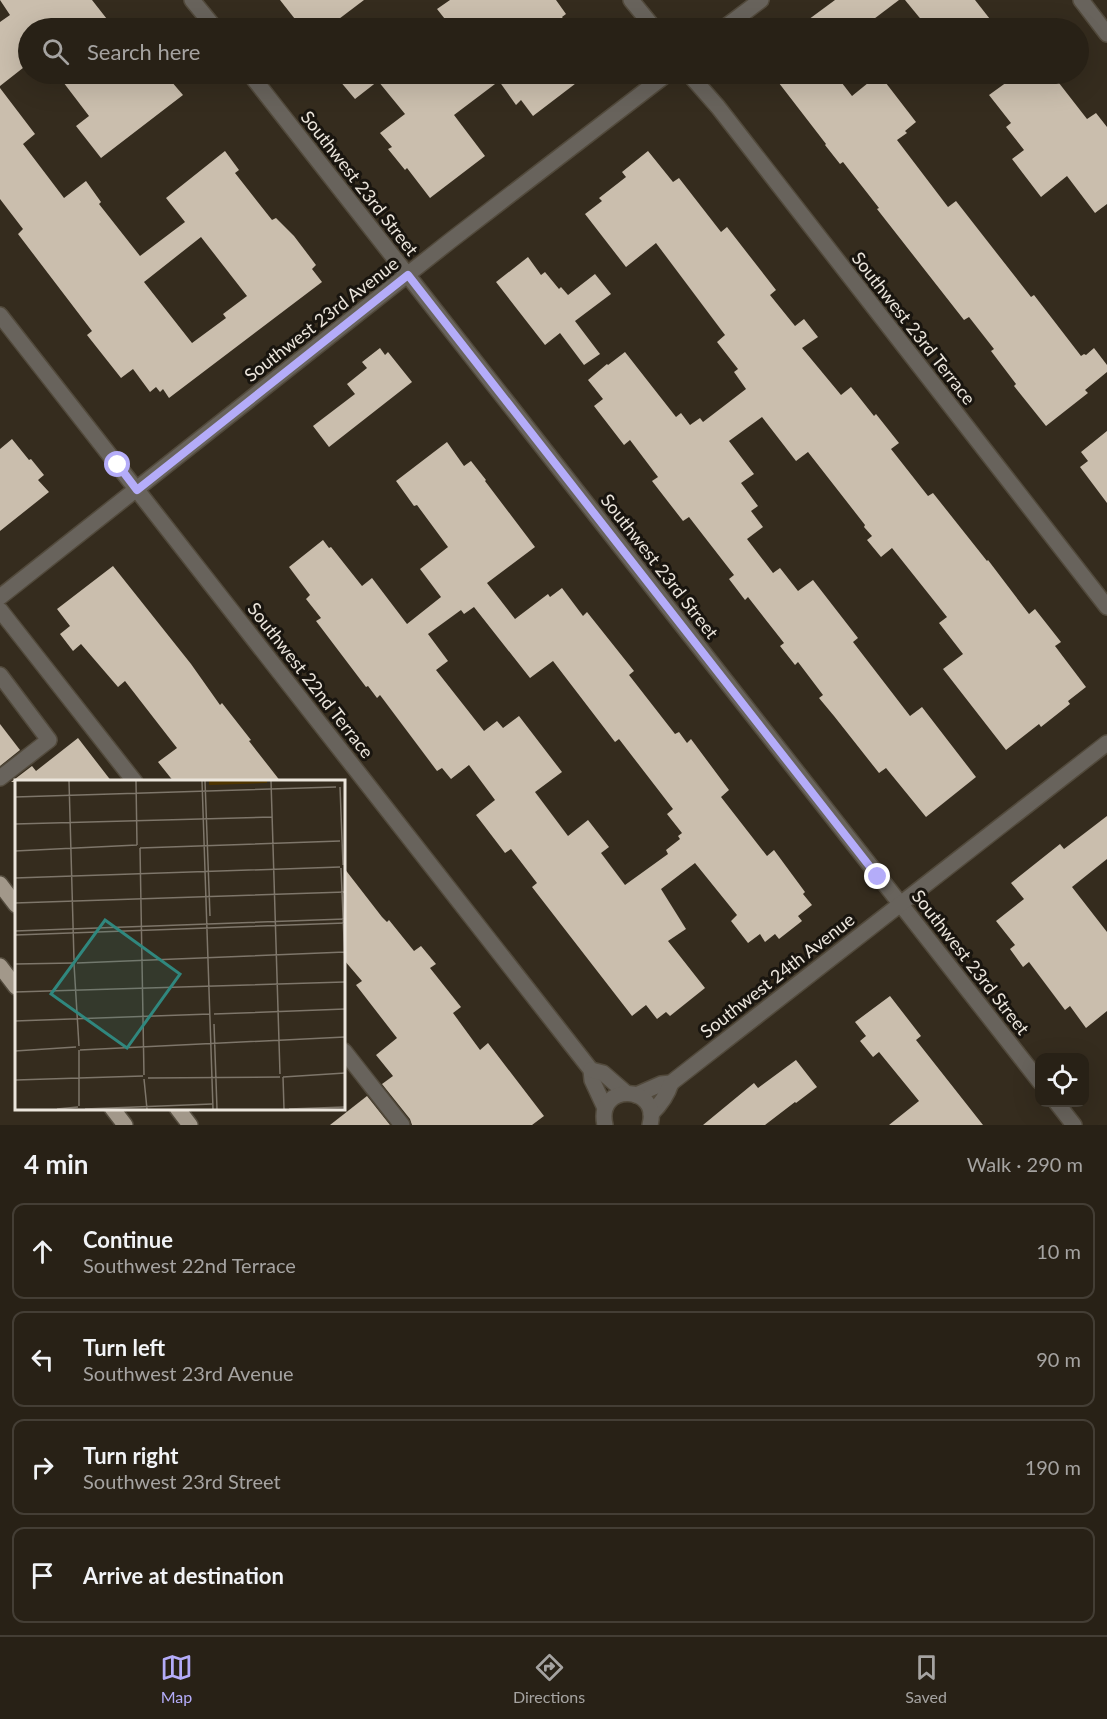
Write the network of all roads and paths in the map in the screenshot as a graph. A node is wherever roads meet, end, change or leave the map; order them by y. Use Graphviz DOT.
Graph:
graph roads {
  1 [pos="192,0"];
  2 [pos="631,0"];
  3 [pos="761,0"];
  4 [pos="1081,0"];
  5 [pos="206,18"];
  6 [pos="646,18"];
  7 [pos="737,18"];
  8 [pos="1107,34"];
  9 [pos="258,84"];
  10 [pos="654,84"];
  11 [pos="698,84"];
  12 [pos="408,275"];
  13 [pos="0,315"];
  14 [pos="137,490"];
  15 [pos="0,597"];
  16 [pos="1107,607"];
  17 [pos="0,610"];
  18 [pos="0,675"];
  19 [pos="1107,743"];
  20 [pos="0,778"];
  21 [pos="133,780"];
  22 [pos="0,884"];
  23 [pos="15,904"];
  24 [pos="900,904"];
  25 [pos="0,966"];
  26 [pos="15,986"];
  27 [pos="345,1052"];
  28 [pos="591,1070"];
  29 [pos="1035,1076"];
  30 [pos="671,1083"];
  31 [pos="631,1094"];
  32 [pos="1060,1107"];
  33 [pos="114,1110"];
  34 [pos="179,1110"];
  35 [pos="603,1118"];
  36 [pos="651,1121"];
  37 [pos="125,1125"];
  38 [pos="190,1125"];
  39 [pos="402,1125"];
  40 [pos="1074,1125"];
  1 -- 5 [label="street"];
  2 -- 6 [label="street"];
  3 -- 7 [label="street"];
  4 -- 8 [label="street"];
  9 -- 12 [label="street, Southwest 23rd Street"];
  10 -- 12 [label="street, Southwest 23rd Avenue"];
  11 -- 16 [label="street, Southwest 23rd Terrace"];
  12 -- 14 [label="street, Southwest 23rd Avenue"];
  12 -- 24 [label="street, Southwest 23rd Street"];
  13 -- 14 [label="street, Southwest 22nd Terrace"];
  14 -- 15 [label="street, Southwest 23rd Avenue"];
  14 -- 28 [label="street, Southwest 22nd Terrace"];
  17 -- 21 [label="street"];
  18 -- 20 [label="street"];
  19 -- 24 [label="street, Southwest 24th Avenue"];
  22 -- 23 [label="main road"];
  24 -- 29 [label="street, Southwest 23rd Street"];
  24 -- 30 [label="street, Southwest 24th Avenue"];
  25 -- 26 [label="main road"];
  27 -- 39 [label="street"];
  28 -- 31 [label="street, Southwest 22nd Terrace"];
  28 -- 35 [label="street, Southwest 22nd Terrace"];
  30 -- 31 [label="street, Southwest 24th Avenue"];
  30 -- 36 [label="street, Southwest 24th Avenue"];
  31 -- 35 [label="street, Southwest 22nd Terrace"];
  31 -- 36 [label="street, Southwest 22nd Terrace"];
  32 -- 40 [label="street"];
  33 -- 37 [label="main road"];
  34 -- 38 [label="main road"];
}
